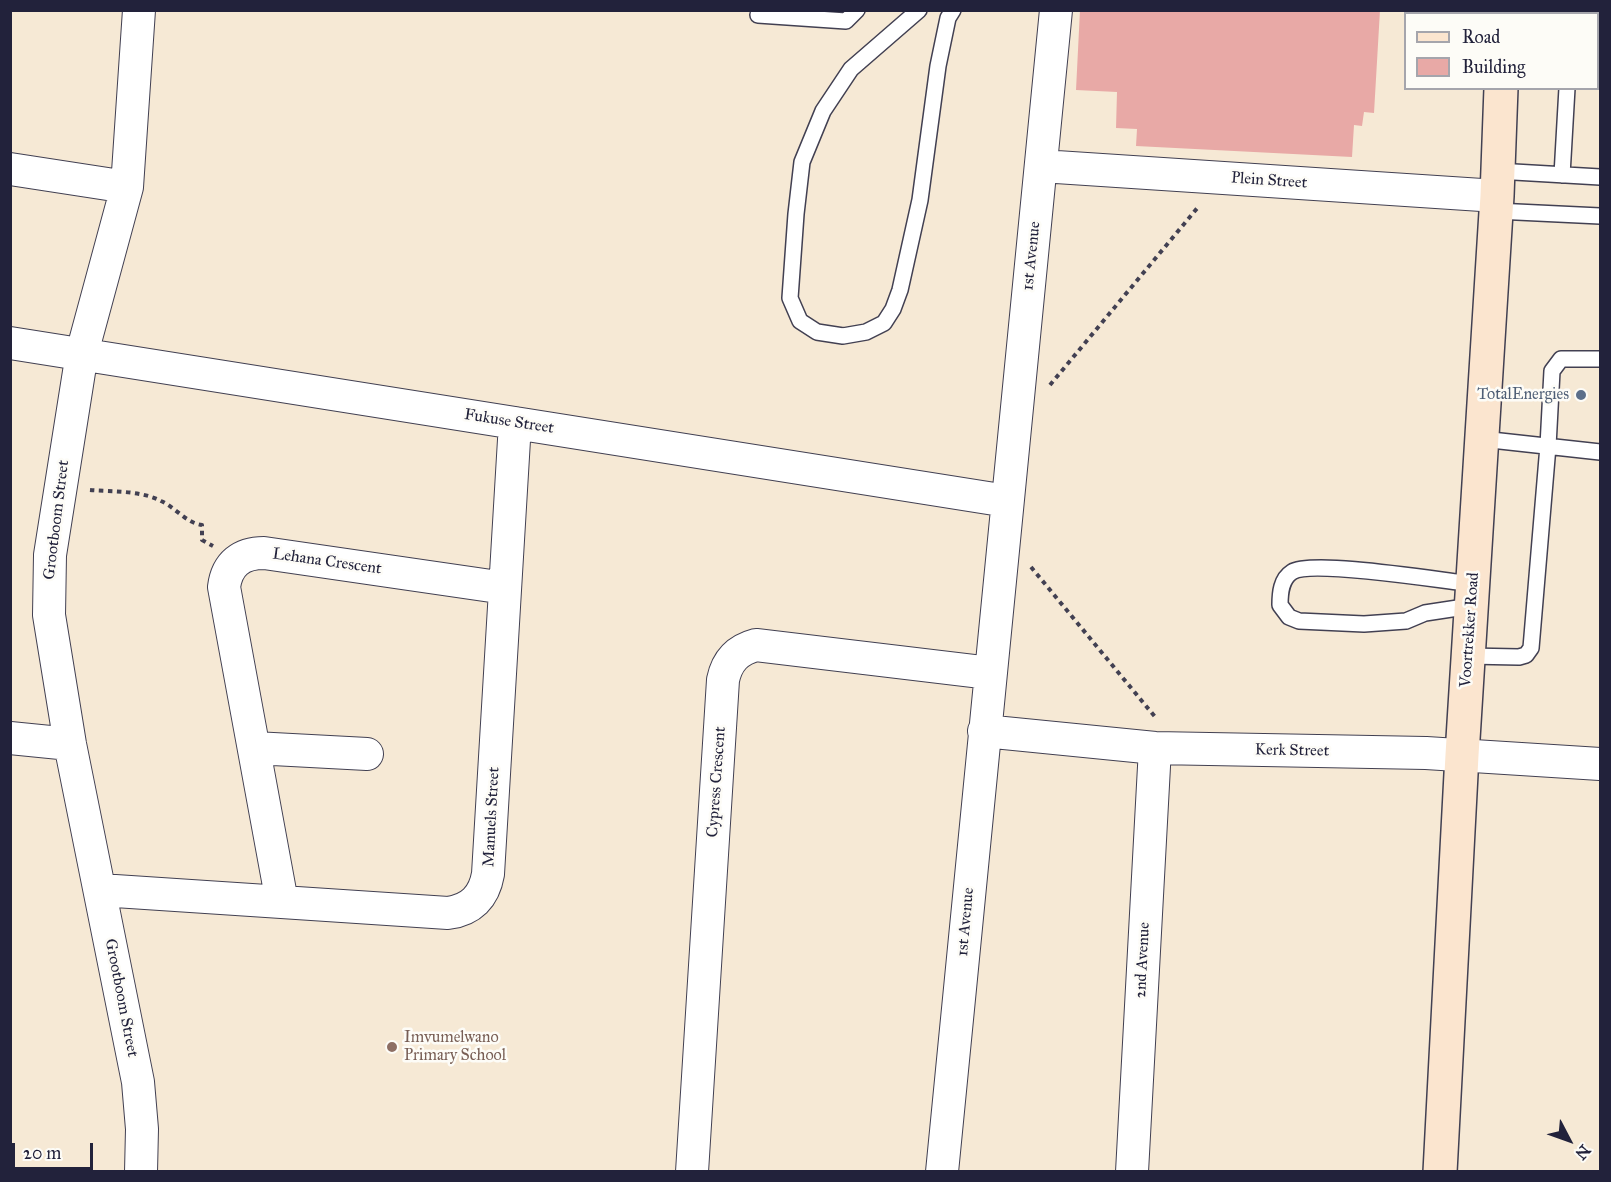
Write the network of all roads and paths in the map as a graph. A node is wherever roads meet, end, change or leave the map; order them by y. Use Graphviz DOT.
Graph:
graph roads {
  1 [pos="139,10"];
  2 [pos="857,10"];
  3 [pos="919,10"];
  4 [pos="953,10"];
  5 [pos="1056,10"];
  6 [pos="758,15"];
  7 [pos="1501,90"];
  8 [pos="1567,90"];
  9 [pos="1041,166"];
  10 [pos="10,169"];
  11 [pos="1562,175"];
  12 [pos="1600,177"];
  13 [pos="1222,178"];
  14 [pos="126,187"];
  15 [pos="1497,193"];
  16 [pos="1600,216"];
  17 [pos="10,343"];
  18 [pos="82,353"];
  19 [pos="1600,359"];
  20 [pos="1017,400"];
  21 [pos="515,423"];
  22 [pos="1482,439"];
  23 [pos="1548,446"];
  24 [pos="1600,452"];
  25 [pos="60,487"];
  26 [pos="1007,501"];
  27 [pos="1001,558"];
  28 [pos="237,560"];
  29 [pos="505,588"];
  30 [pos="1472,595"];
  31 [pos="1468,656"];
  32 [pos="990,673"];
  33 [pos="984,731"];
  34 [pos="10,738"];
  35 [pos="69,744"];
  36 [pos="254,748"];
  37 [pos="1155,748"];
  38 [pos="367,754"];
  39 [pos="1462,755"];
  40 [pos="1600,764"];
  41 [pos="100,890"];
  42 [pos="282,902"];
  43 [pos="141,1172"];
  44 [pos="692,1172"];
  45 [pos="942,1172"];
  46 [pos="1132,1172"];
  47 [pos="1440,1172"];
  1 -- 14 [label="street, Grootboom Street"];
  2 -- 6 [label="lane"];
  3 -- 4 [label="lane"];
  5 -- 9 [label="street, 1st Avenue"];
  7 -- 15 [label="main road, Voortrekker Road"];
  8 -- 11 [label="lane"];
  9 -- 13 [label="street, Plein Street"];
  9 -- 20 [label="street, 1st Avenue"];
  10 -- 14 [label="street"];
  11 -- 12 [label="lane"];
  11 -- 15 [label="lane"];
  13 -- 15 [label="street, Plein Street"];
  13 -- 20 [label="path"];
  14 -- 18 [label="street, Grootboom Street"];
  15 -- 16 [label="lane"];
  15 -- 22 [label="main road, Voortrekker Road"];
  17 -- 18 [label="street, Fukuse Street"];
  18 -- 21 [label="street, Fukuse Street"];
  18 -- 25 [label="street, Grootboom Street"];
  19 -- 23 [label="lane"];
  20 -- 26 [label="street, 1st Avenue"];
  21 -- 26 [label="street, Fukuse Street"];
  21 -- 29 [label="street, Manuels Street"];
  22 -- 23 [label="lane"];
  22 -- 30 [label="main road, Voortrekker Road"];
  23 -- 24 [label="lane"];
  23 -- 31 [label="lane"];
  25 -- 28 [label="path"];
  25 -- 35 [label="street, Grootboom Street"];
  26 -- 27 [label="street, 1st Avenue"];
  27 -- 32 [label="street, 1st Avenue"];
  27 -- 37 [label="path"];
  28 -- 29 [label="street, Lehana Crescent"];
  28 -- 36 [label="street"];
  29 -- 42 [label="street, Manuels Street"];
  30 -- 30 [label="lane"];
  30 -- 31 [label="main road, Voortrekker Road"];
  31 -- 39 [label="main road, Voortrekker Road"];
  32 -- 33 [label="street, 1st Avenue"];
  32 -- 44 [label="street, Cypress Crescent"];
  33 -- 37 [label="street, Kerk Street"];
  33 -- 45 [label="street, 1st Avenue"];
  34 -- 35 [label="street"];
  35 -- 41 [label="street, Grootboom Street"];
  36 -- 38 [label="street"];
  36 -- 42 [label="street"];
  37 -- 39 [label="street, Kerk Street"];
  37 -- 46 [label="street, 2nd Avenue"];
  39 -- 40 [label="street, Kerk Street"];
  39 -- 47 [label="main road, Voortrekker Road"];
  41 -- 42 [label="street, Manuels Street"];
  41 -- 43 [label="street, Grootboom Street"];
}
